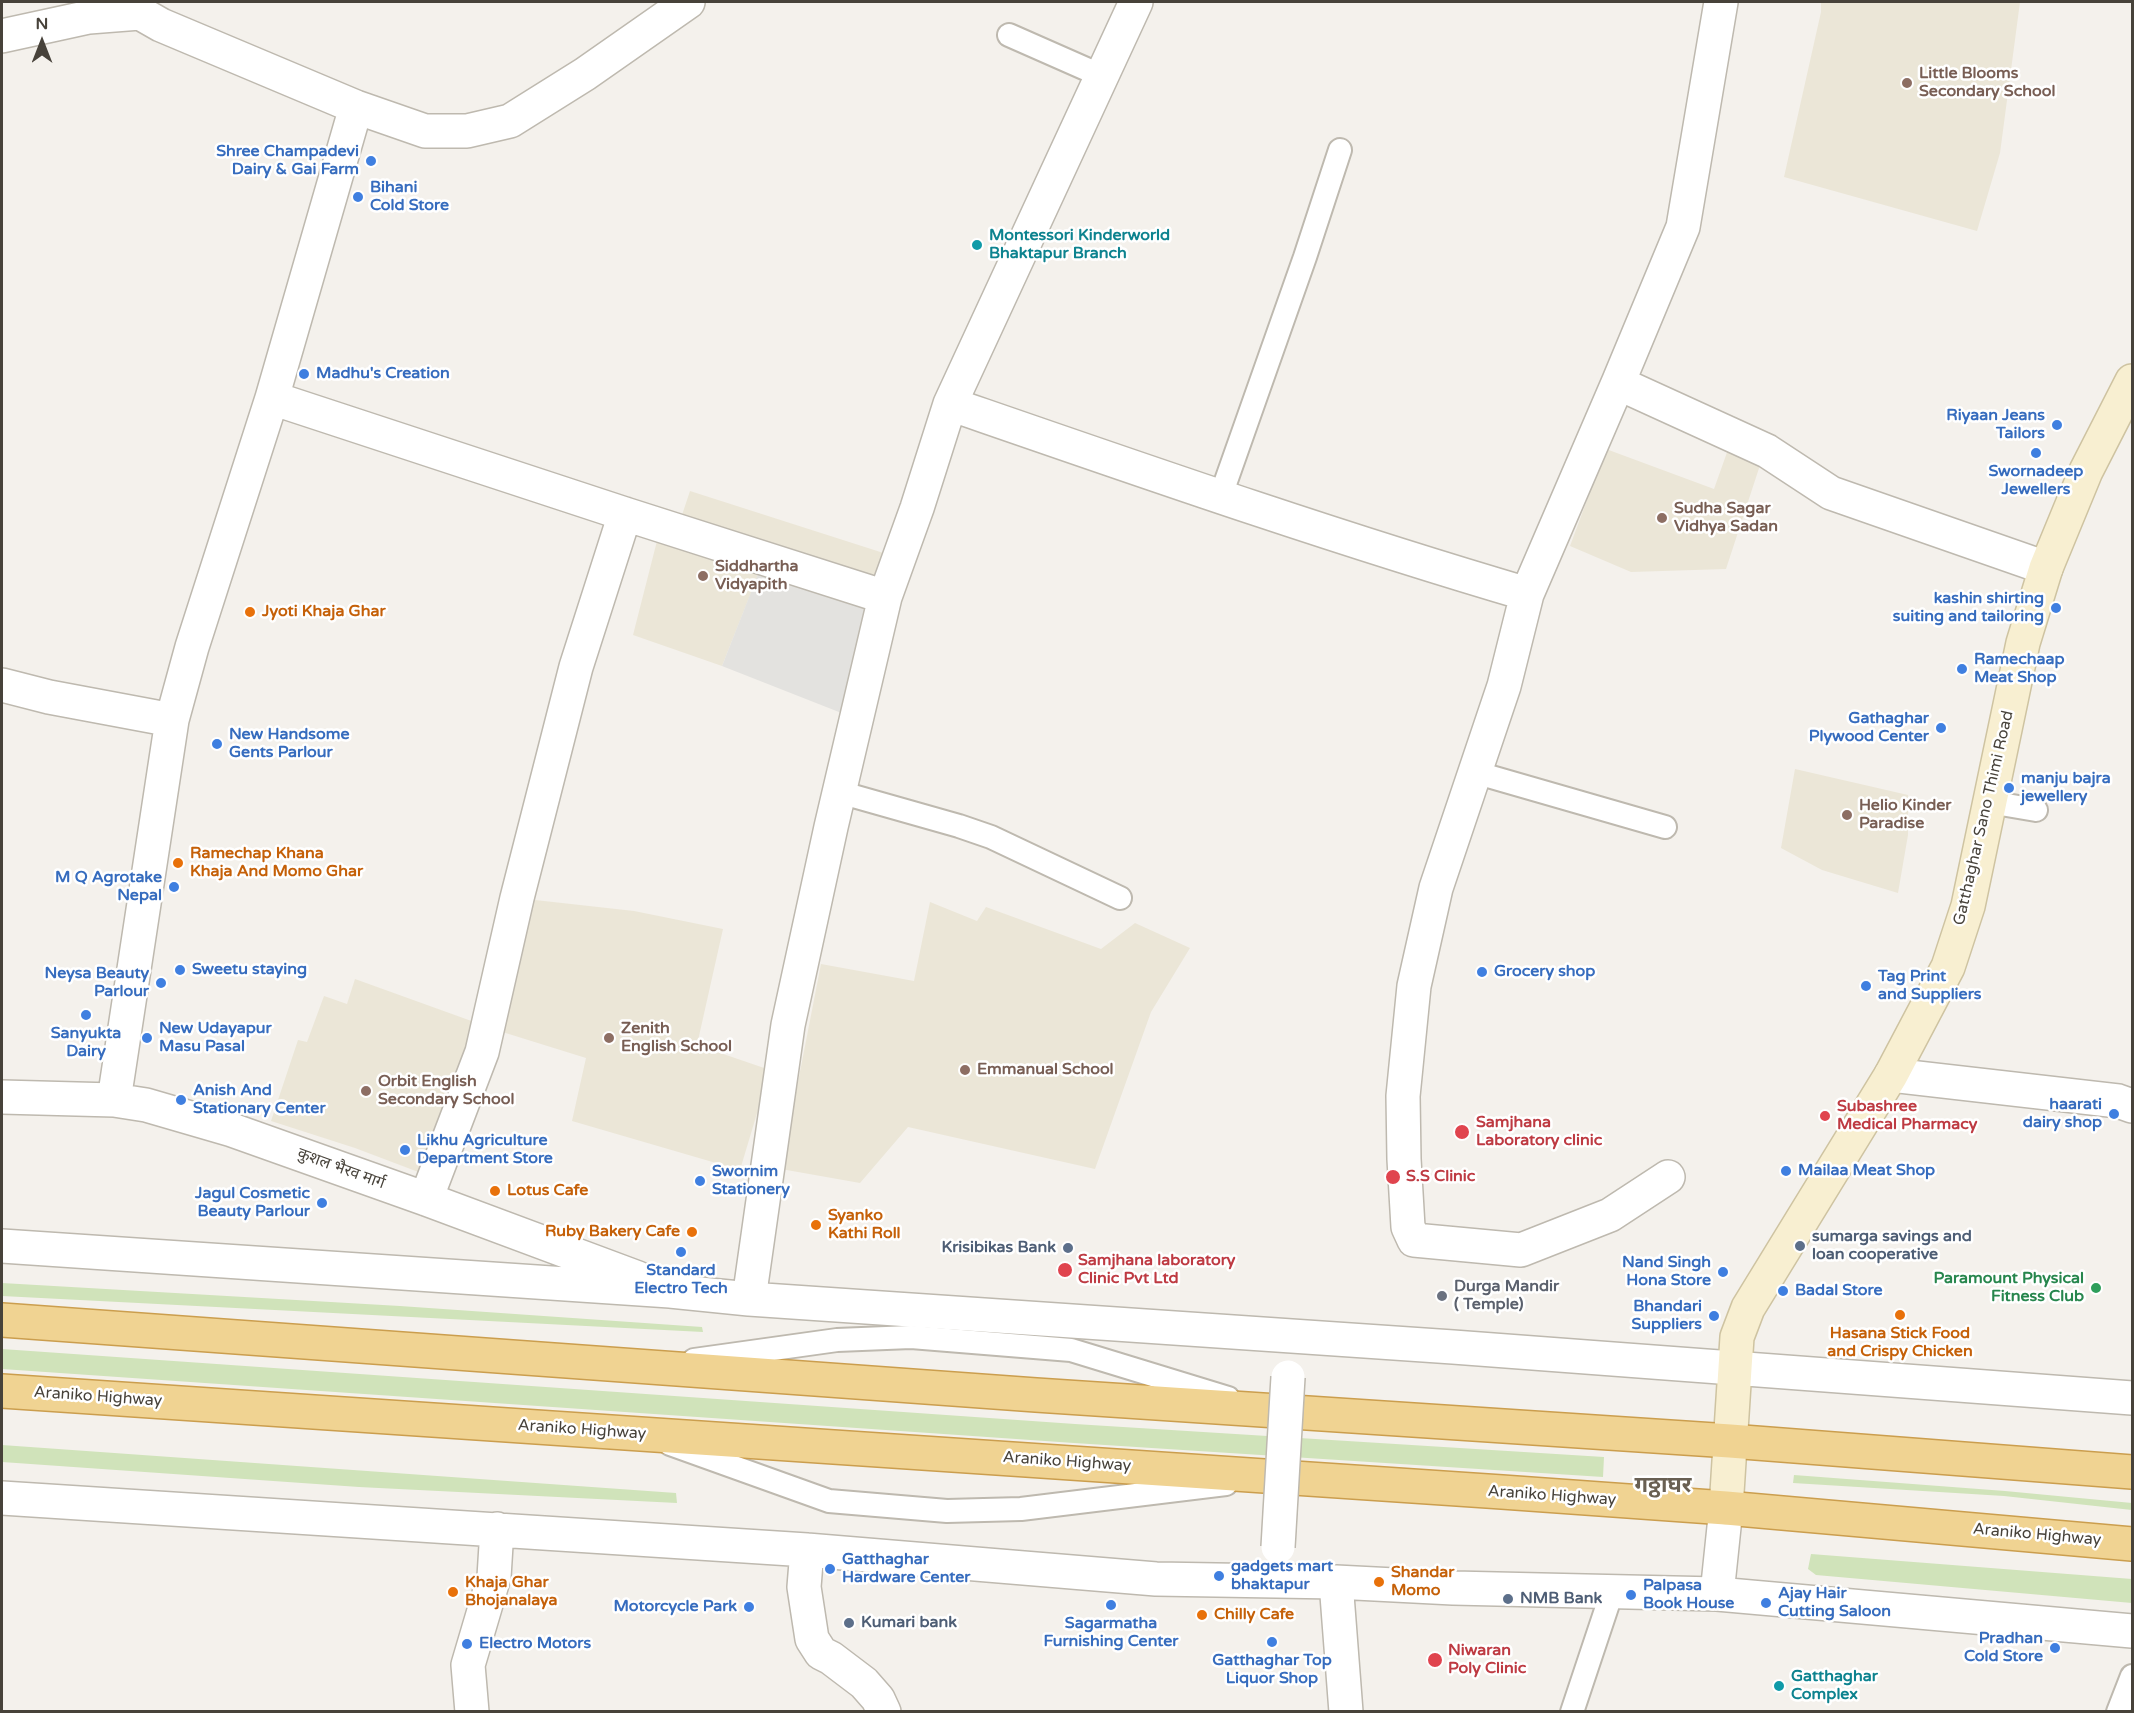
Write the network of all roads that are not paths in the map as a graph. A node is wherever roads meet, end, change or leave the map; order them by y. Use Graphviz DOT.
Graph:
graph roads {
  1 [pos="688,2"];
  2 [pos="1136,2"];
  3 [pos="1721,2"];
  4 [pos="139,7"];
  5 [pos="1009,35"];
  6 [pos="2,36"];
  7 [pos="1102,76"];
  8 [pos="356,107"];
  9 [pos="1340,150"];
  10 [pos="2133,381"];
  11 [pos="1618,383"];
  12 [pos="272,398"];
  13 [pos="950,404"];
  14 [pos="1220,498"];
  15 [pos="625,514"];
  16 [pos="2046,568"];
  17 [pos="1527,594"];
  18 [pos="885,597"];
  19 [pos="2,685"];
  20 [pos="172,720"];
  21 [pos="1474,772"];
  22 [pos="839,792"];
  23 [pos="1989,802"];
  24 [pos="2036,810"];
  25 [pos="1665,827"];
  26 [pos="1120,898"];
  27 [pos="1891,1076"];
  28 [pos="2,1096"];
  29 [pos="114,1100"];
  30 [pos="2133,1106"];
  31 [pos="1668,1177"];
  32 [pos="426,1199"];
  33 [pos="2,1246"];
  34 [pos="670,1291"];
  35 [pos="749,1299"];
  36 [pos="2,1320"];
  37 [pos="645,1366"];
  38 [pos="1734,1369"];
  39 [pos="1288,1377"];
  40 [pos="2,1391"];
  41 [pos="2133,1398"];
  42 [pos="1267,1410"];
  43 [pos="643,1434"];
  44 [pos="1730,1441"];
  45 [pos="2133,1472"];
  46 [pos="1287,1477"];
  47 [pos="2,1498"];
  48 [pos="1726,1509"];
  49 [pos="496,1528"];
  50 [pos="2133,1544"];
  51 [pos="1278,1547"];
  52 [pos="807,1550"];
  53 [pos="1336,1582"];
  54 [pos="1612,1592"];
  55 [pos="1718,1594"];
  56 [pos="2133,1631"];
  57 [pos="2133,1676"];
  58 [pos="472,1712"];
  59 [pos="884,1712"];
  60 [pos="1346,1712"];
  61 [pos="1572,1712"];
  62 [pos="2118,1712"];
  1 -- 8 [label="street"];
  2 -- 7 [label="street"];
  3 -- 11 [label="street"];
  4 -- 6 [label="street"];
  4 -- 8 [label="street"];
  5 -- 7 [label="lane"];
  7 -- 13 [label="street"];
  8 -- 12 [label="street"];
  9 -- 14 [label="lane"];
  10 -- 16 [label="main road, Gatthaghar Sano Thimi Road"];
  11 -- 16 [label="street"];
  11 -- 17 [label="street"];
  12 -- 15 [label="street"];
  12 -- 20 [label="street"];
  13 -- 14 [label="street"];
  13 -- 18 [label="street"];
  14 -- 17 [label="street"];
  15 -- 18 [label="street"];
  15 -- 32 [label="street"];
  16 -- 23 [label="main road, Gatthaghar Sano Thimi Road"];
  17 -- 21 [label="street"];
  18 -- 22 [label="street"];
  19 -- 20 [label="street"];
  20 -- 29 [label="street"];
  21 -- 25 [label="lane"];
  21 -- 31 [label="street"];
  22 -- 26 [label="lane"];
  22 -- 35 [label="street"];
  23 -- 24 [label="lane"];
  23 -- 27 [label="main road, Gatthaghar Sano Thimi Road"];
  27 -- 30 [label="street"];
  27 -- 38 [label="main road, Gatthaghar Sano Thimi Road"];
  28 -- 29 [label="street, कुशल‌ भैरव मार्ग"];
  29 -- 32 [label="street, कुशल‌ भैरव मार्ग"];
  32 -- 34 [label="street, कुशल‌ भैरव मार्ग"];
  33 -- 34 [label="street"];
  34 -- 35 [label="street"];
  35 -- 38 [label="street"];
  36 -- 37 [label="highway"];
  37 -- 42 [label="highway"];
  37 -- 42 [label="lane"];
  38 -- 41 [label="street"];
  38 -- 44 [label="main road, Gatthaghar Sano Thimi Road"];
  39 -- 51 [label="street, bridge"];
  40 -- 43 [label="highway, Araniko Highway"];
  42 -- 44 [label="highway"];
  43 -- 46 [label="highway, Araniko Highway"];
  43 -- 46 [label="lane"];
  44 -- 45 [label="highway"];
  44 -- 48 [label="main road, Gatthaghar Sano Thimi Road"];
  46 -- 48 [label="highway, Araniko Highway"];
  47 -- 49 [label="street"];
  48 -- 50 [label="highway, Araniko Highway"];
  48 -- 55 [label="street"];
  49 -- 52 [label="street"];
  49 -- 58 [label="street"];
  52 -- 53 [label="street"];
  52 -- 59 [label="street"];
  53 -- 54 [label="street"];
  53 -- 60 [label="street"];
  54 -- 55 [label="street"];
  54 -- 61 [label="lane"];
  55 -- 56 [label="street"];
  57 -- 62 [label="lane"];
}
